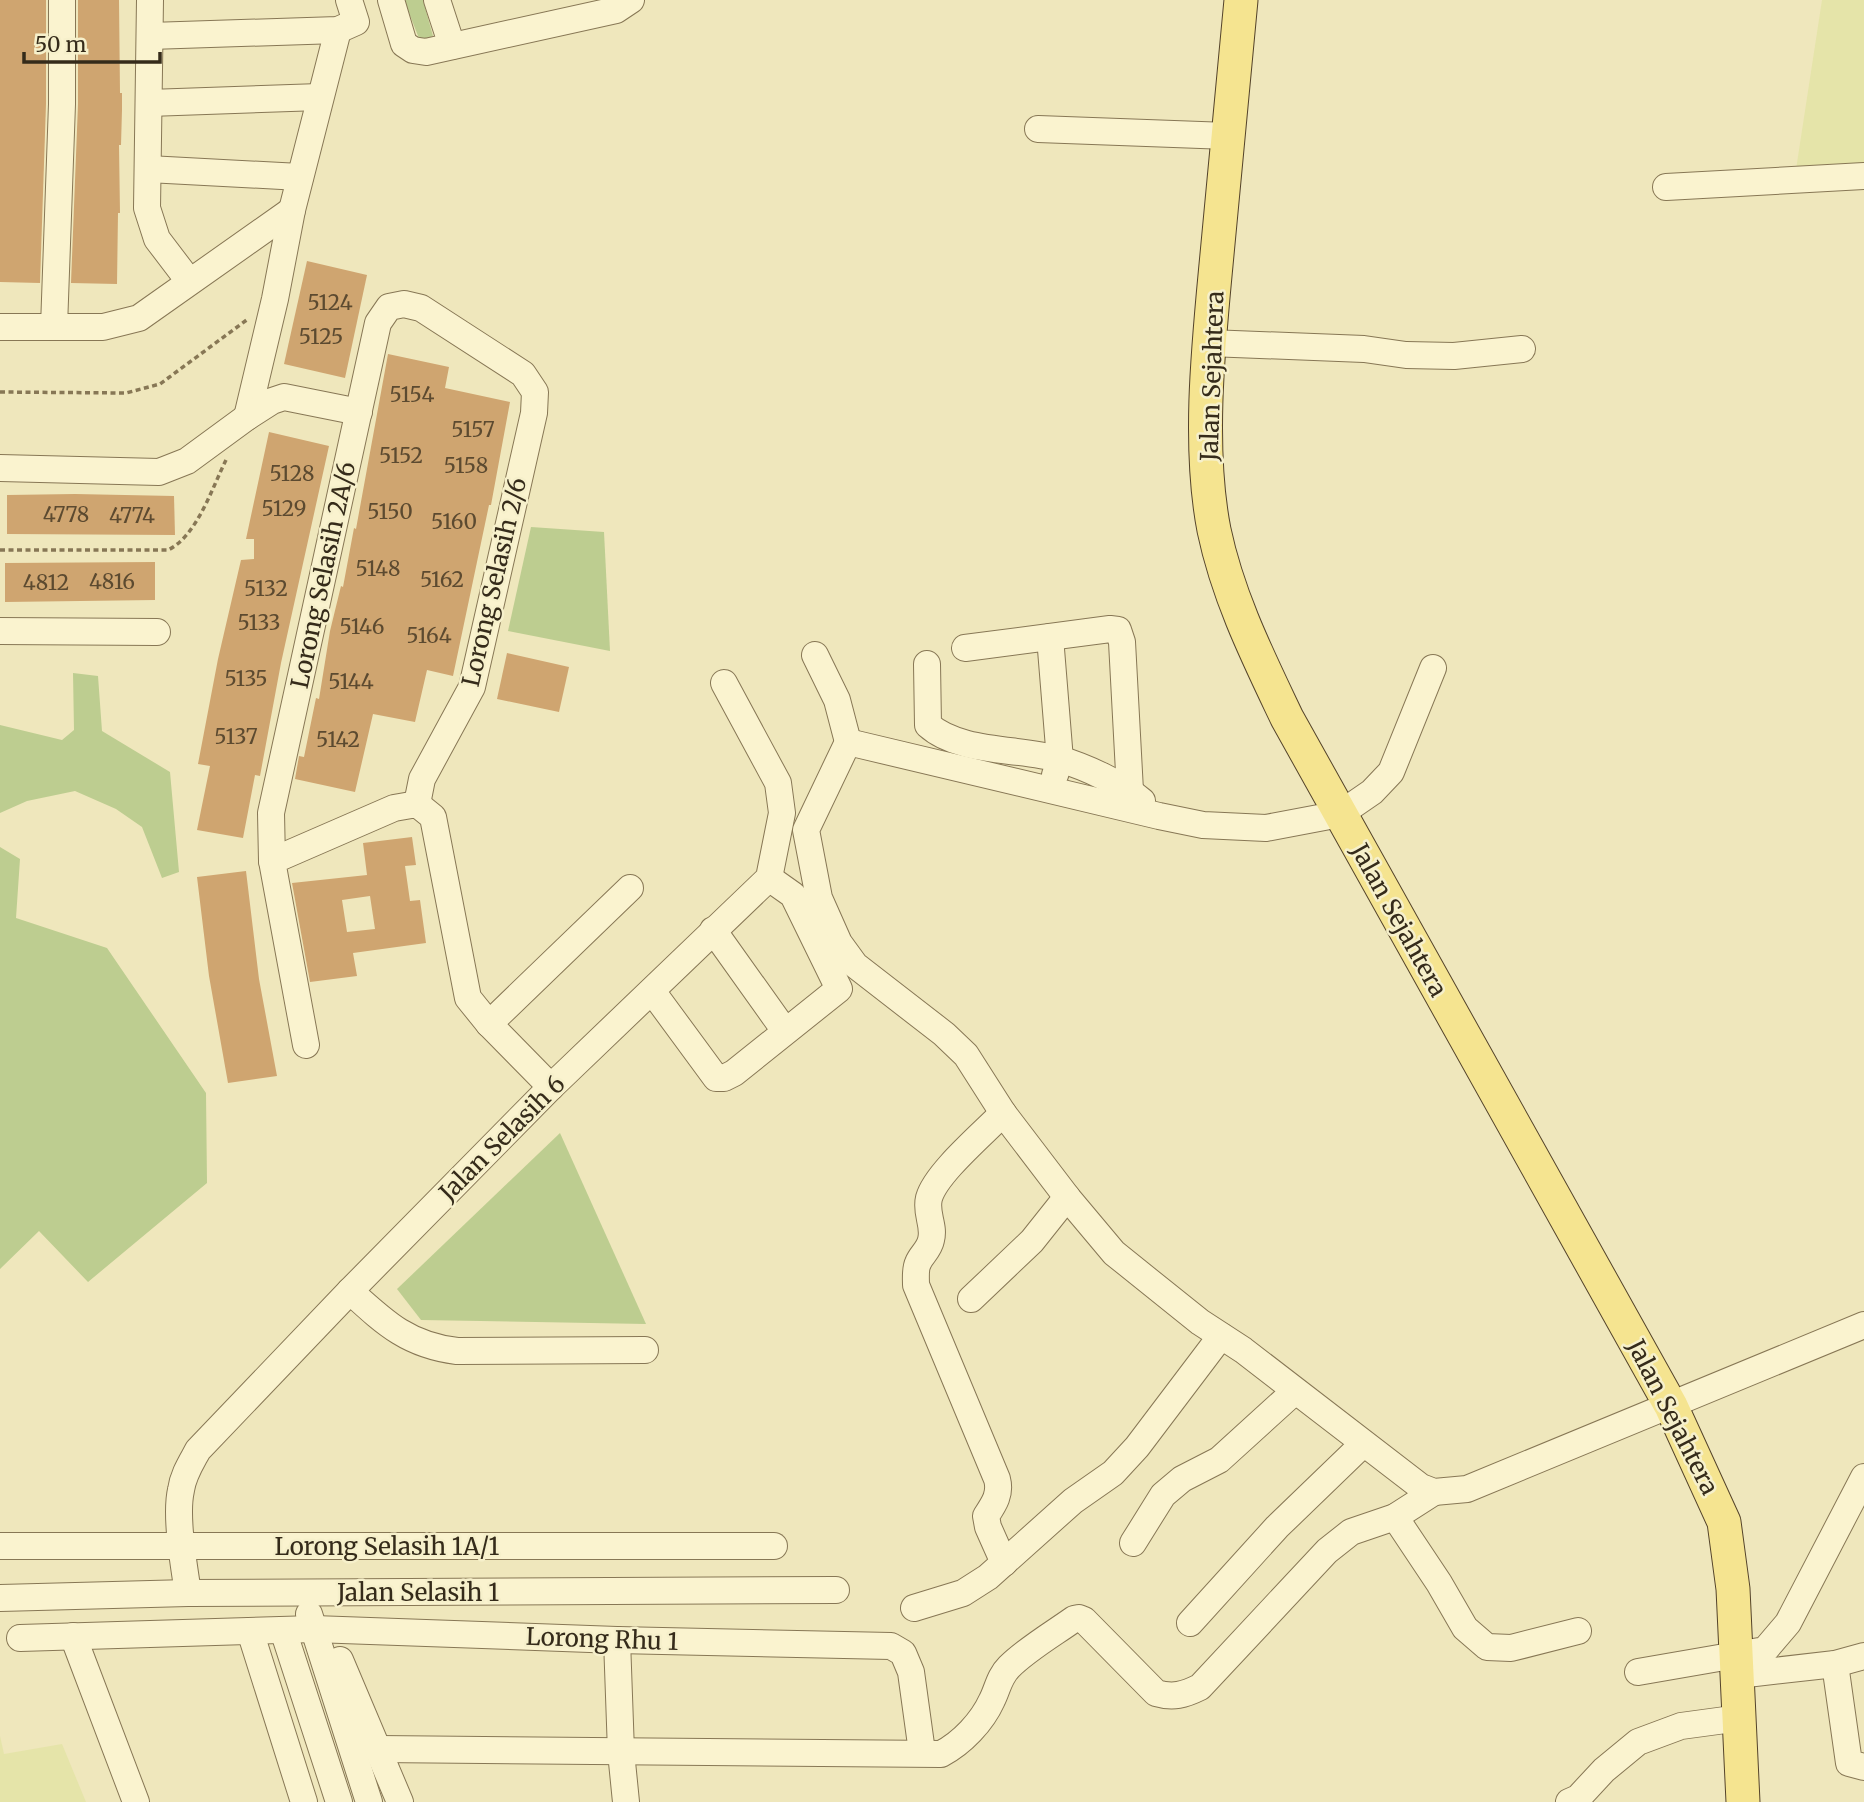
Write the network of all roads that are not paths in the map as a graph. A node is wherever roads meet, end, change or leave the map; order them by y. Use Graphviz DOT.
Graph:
graph roads {
  1 [pos="62,0"];
  2 [pos="150,0"];
  3 [pos="391,0"];
  4 [pos="438,0"];
  5 [pos="1241,0"];
  6 [pos="620,3"];
  7 [pos="347,17"];
  8 [pos="150,36"];
  9 [pos="452,46"];
  10 [pos="320,97"];
  11 [pos="149,103"];
  12 [pos="1038,129"];
  13 [pos="1228,136"];
  14 [pos="148,169"];
  15 [pos="1864,176"];
  16 [pos="300,177"];
  17 [pos="1666,187"];
  18 [pos="292,210"];
  19 [pos="189,281"];
  20 [pos="0,327"];
  21 [pos="54,327"];
  22 [pos="1209,343"];
  23 [pos="1521,349"];
  24 [pos="536,392"];
  25 [pos="359,412"];
  26 [pos="247,417"];
  27 [pos="0,468"];
  28 [pos="0,631"];
  29 [pos="157,632"];
  30 [pos="1050,638"];
  31 [pos="965,648"];
  32 [pos="815,655"];
  33 [pos="927,664"];
  34 [pos="1433,668"];
  35 [pos="724,683"];
  36 [pos="848,742"];
  37 [pos="1059,760"];
  38 [pos="1051,790"];
  39 [pos="1130,791"];
  40 [pos="417,804"];
  41 [pos="1340,814"];
  42 [pos="1159,816"];
  43 [pos="806,830"];
  44 [pos="779,836"];
  45 [pos="272,860"];
  46 [pos="769,878"];
  47 [pos="630,888"];
  48 [pos="713,930"];
  49 [pos="652,991"];
  50 [pos="489,1024"];
  51 [pos="785,1031"];
  52 [pos="306,1045"];
  53 [pos="551,1087"];
  54 [pos="1003,1113"];
  55 [pos="1067,1197"];
  56 [pos="350,1292"];
  57 [pos="971,1298"];
  58 [pos="1864,1325"];
  59 [pos="1221,1336"];
  60 [pos="645,1350"];
  61 [pos="1295,1391"];
  62 [pos="1671,1406"];
  63 [pos="1363,1444"];
  64 [pos="1864,1476"];
  65 [pos="1434,1492"];
  66 [pos="1395,1517"];
  67 [pos="1133,1543"];
  68 [pos="0,1546"];
  69 [pos="182,1546"];
  70 [pos="774,1546"];
  71 [pos="1004,1563"];
  72 [pos="836,1590"];
  73 [pos="188,1593"];
  74 [pos="302,1593"];
  75 [pos="0,1598"];
  76 [pos="914,1608"];
  77 [pos="1191,1623"];
  78 [pos="321,1629"];
  79 [pos="283,1630"];
  80 [pos="250,1631"];
  81 [pos="1578,1631"];
  82 [pos="73,1636"];
  83 [pos="20,1638"];
  84 [pos="617,1640"];
  85 [pos="1864,1656"];
  86 [pos="1835,1664"];
  87 [pos="1738,1665"];
  88 [pos="1637,1672"];
  89 [pos="1740,1718"];
  90 [pos="378,1749"];
  91 [pos="621,1752"];
  92 [pos="922,1752"];
  93 [pos="1864,1767"];
  94 [pos="136,1802"];
  95 [pos="304,1802"];
  96 [pos="339,1802"];
  97 [pos="369,1802"];
  98 [pos="400,1802"];
  99 [pos="626,1802"];
  100 [pos="1569,1802"];
  101 [pos="1743,1802"];
  1 -- 21 [label="street"];
  2 -- 8 [label="street"];
  3 -- 9 [label="street"];
  4 -- 9 [label="street"];
  5 -- 13 [label="main road, Jalan Sejahtera"];
  6 -- 9 [label="street"];
  7 -- 8 [label="street"];
  7 -- 10 [label="street"];
  8 -- 11 [label="street"];
  10 -- 11 [label="street"];
  10 -- 16 [label="street"];
  11 -- 14 [label="street"];
  12 -- 13 [label="street"];
  13 -- 22 [label="main road, Jalan Sejahtera"];
  14 -- 16 [label="street"];
  14 -- 19 [label="street"];
  15 -- 17 [label="street"];
  16 -- 18 [label="street"];
  18 -- 19 [label="street"];
  18 -- 26 [label="street"];
  19 -- 21 [label="street"];
  20 -- 21 [label="street"];
  22 -- 23 [label="street"];
  22 -- 41 [label="main road, Jalan Sejahtera"];
  24 -- 25 [label="street, Lorong Selasih 2A/6"];
  24 -- 40 [label="street, Lorong Selasih 2/6"];
  25 -- 26 [label="street"];
  25 -- 45 [label="street, Lorong Selasih 2A/6"];
  26 -- 27 [label="street"];
  28 -- 29 [label="street"];
  30 -- 31 [label="street"];
  30 -- 37 [label="street"];
  30 -- 39 [label="street"];
  32 -- 36 [label="street"];
  33 -- 37 [label="street"];
  34 -- 41 [label="street"];
  35 -- 44 [label="street"];
  36 -- 38 [label="street"];
  36 -- 43 [label="street"];
  37 -- 38 [label="street"];
  37 -- 39 [label="street"];
  38 -- 42 [label="street"];
  39 -- 42 [label="street"];
  40 -- 45 [label="street"];
  40 -- 50 [label="street"];
  41 -- 42 [label="street"];
  41 -- 62 [label="main road, Jalan Sejahtera"];
  43 -- 44 [label="street"];
  43 -- 54 [label="street"];
  44 -- 46 [label="street"];
  45 -- 52 [label="street"];
  46 -- 48 [label="street, Jalan Selasih 6"];
  46 -- 51 [label="street"];
  47 -- 50 [label="street"];
  48 -- 49 [label="street, Jalan Selasih 6"];
  48 -- 51 [label="street"];
  49 -- 51 [label="street"];
  49 -- 53 [label="street, Jalan Selasih 6"];
  50 -- 53 [label="street"];
  53 -- 56 [label="street, Jalan Selasih 6"];
  54 -- 55 [label="street"];
  54 -- 71 [label="street"];
  55 -- 57 [label="street"];
  55 -- 59 [label="street"];
  56 -- 60 [label="street"];
  56 -- 69 [label="street, Jalan Selasih 6"];
  58 -- 62 [label="street"];
  59 -- 61 [label="street"];
  59 -- 71 [label="street"];
  61 -- 63 [label="street"];
  61 -- 67 [label="street"];
  62 -- 65 [label="street"];
  62 -- 87 [label="main road, Jalan Sejahtera"];
  63 -- 65 [label="street"];
  63 -- 77 [label="street"];
  64 -- 87 [label="street"];
  65 -- 66 [label="street"];
  66 -- 81 [label="street"];
  66 -- 92 [label="street"];
  68 -- 69 [label="street, Lorong Selasih 1A/1"];
  69 -- 70 [label="street, Lorong Selasih 1A/1"];
  69 -- 73 [label="street, Jalan Selasih 6"];
  71 -- 76 [label="street"];
  72 -- 74 [label="street, Jalan Selasih 1"];
  73 -- 74 [label="street, Jalan Selasih 1"];
  73 -- 75 [label="street, Jalan Selasih 1"];
  74 -- 78 [label="street"];
  78 -- 79 [label="street, Lorong Rhu 1"];
  78 -- 84 [label="street, Lorong Rhu 1"];
  78 -- 90 [label="street"];
  78 -- 97 [label="street"];
  79 -- 80 [label="street, Lorong Rhu 1"];
  79 -- 96 [label="street"];
  80 -- 82 [label="street, Lorong Rhu 1"];
  80 -- 95 [label="street"];
  82 -- 83 [label="street, Lorong Rhu 1"];
  82 -- 94 [label="street"];
  84 -- 91 [label="street"];
  84 -- 92 [label="street, Lorong Rhu 1"];
  85 -- 86 [label="street"];
  86 -- 87 [label="street"];
  86 -- 93 [label="street"];
  87 -- 88 [label="street"];
  87 -- 89 [label="main road, Jalan Sejahtera"];
  89 -- 100 [label="street"];
  89 -- 101 [label="main road, Jalan Sejahtera"];
  90 -- 91 [label="street"];
  90 -- 98 [label="street"];
  91 -- 92 [label="street"];
  91 -- 99 [label="street"];
}
